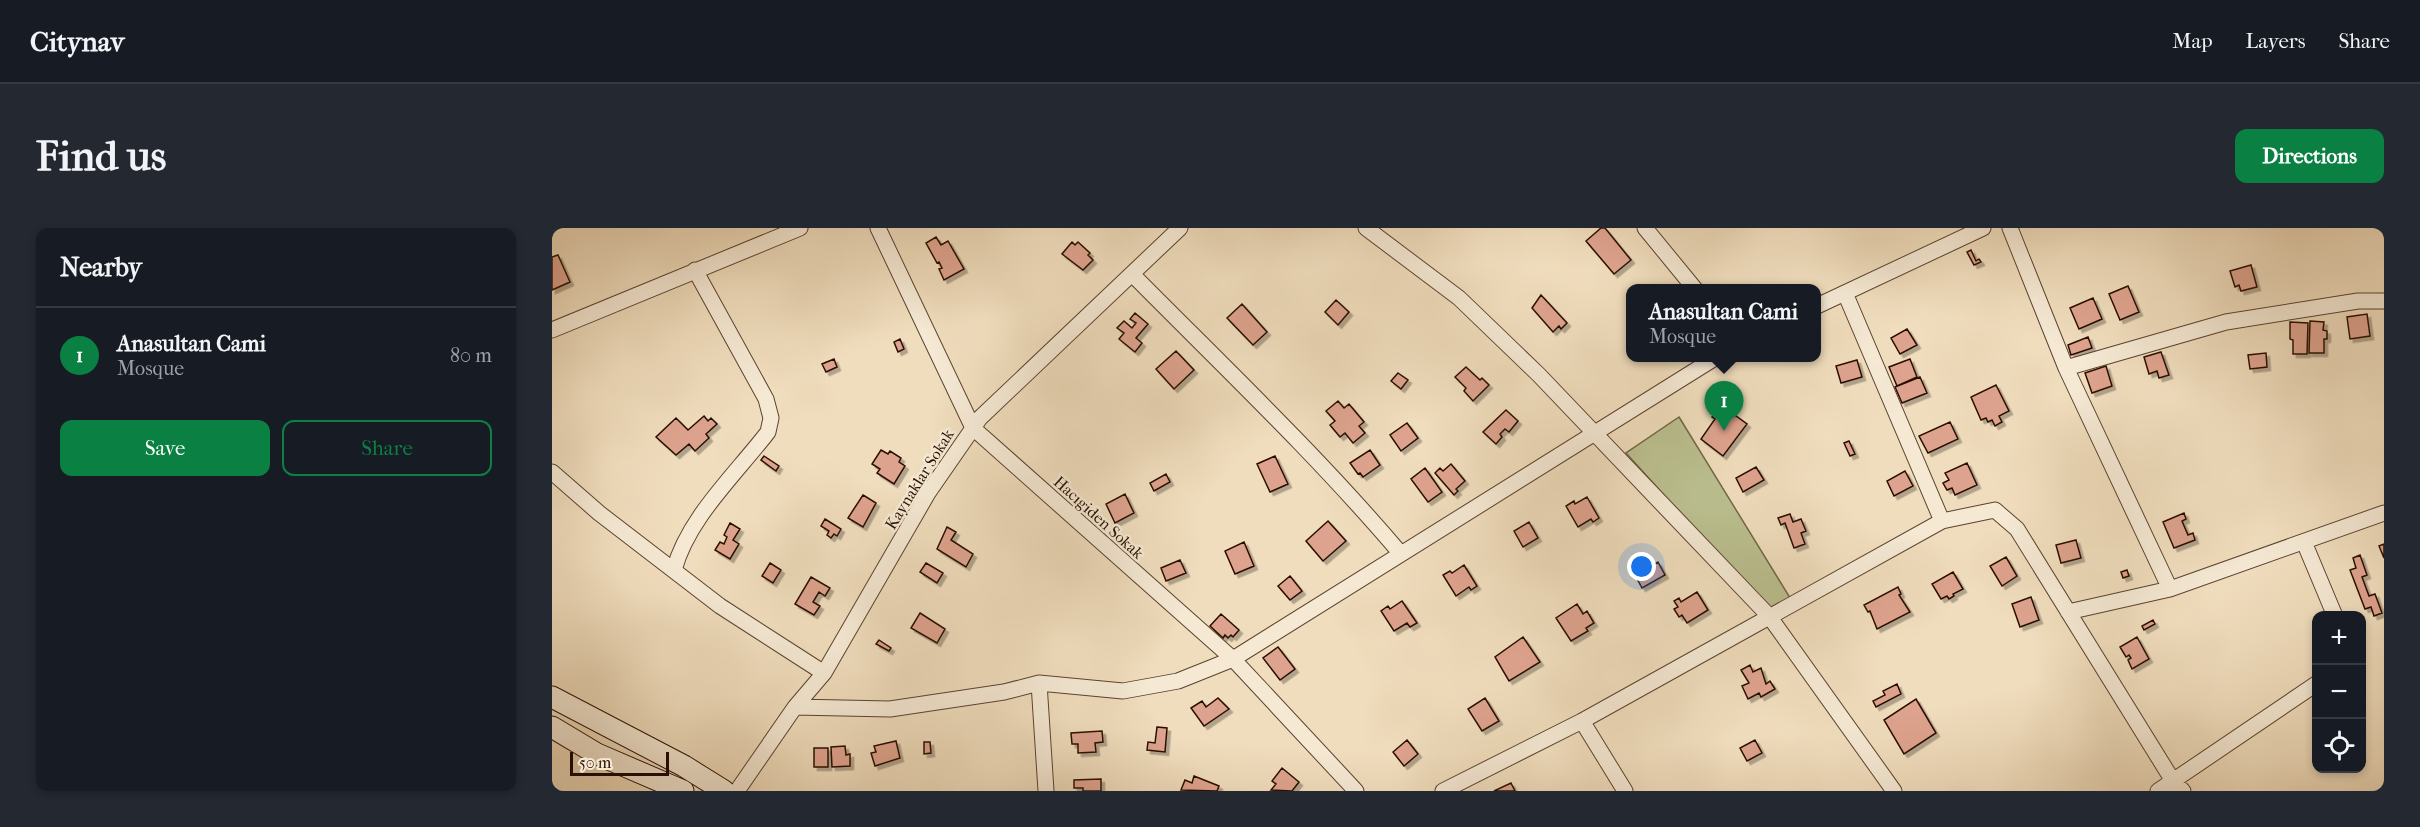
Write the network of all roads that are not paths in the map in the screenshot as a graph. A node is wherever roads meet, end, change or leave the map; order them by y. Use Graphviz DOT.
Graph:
graph roads {
  1 [pos="800,228"];
  2 [pos="878,228"];
  3 [pos="1180,228"];
  4 [pos="1366,228"];
  5 [pos="1645,228"];
  6 [pos="1983,228"];
  7 [pos="2010,228"];
  8 [pos="695,270"];
  9 [pos="1132,274"];
  10 [pos="1692,284"];
  11 [pos="1845,293"];
  12 [pos="2384,301"];
  13 [pos="1821,304"];
  14 [pos="552,330"];
  15 [pos="1707,362"];
  16 [pos="2066,368"];
  17 [pos="973,428"];
  18 [pos="1594,432"];
  19 [pos="552,472"];
  20 [pos="2384,513"];
  21 [pos="1942,521"];
  22 [pos="2304,542"];
  23 [pos="1401,554"];
  24 [pos="674,570"];
  25 [pos="2170,589"];
  26 [pos="2333,611"];
  27 [pos="2068,612"];
  28 [pos="1769,616"];
  29 [pos="1233,659"];
  30 [pos="824,673"];
  31 [pos="1039,683"];
  32 [pos="2312,687"];
  33 [pos="552,698"];
  34 [pos="795,707"];
  35 [pos="1582,721"];
  36 [pos="552,727"];
  37 [pos="2178,786"];
  38 [pos="683,791"];
  39 [pos="724,791"];
  40 [pos="737,791"];
  41 [pos="1046,791"];
  42 [pos="1356,791"];
  43 [pos="1443,791"];
  44 [pos="1624,791"];
  45 [pos="1894,791"];
  46 [pos="2158,791"];
  1 -- 8 [label="street"];
  2 -- 17 [label="street, Hacıgiden Sokak"];
  3 -- 9 [label="street, Kaynaklar Sokak"];
  4 -- 18 [label="street"];
  5 -- 10 [label="street"];
  6 -- 11 [label="street"];
  7 -- 16 [label="street"];
  8 -- 14 [label="street"];
  8 -- 24 [label="street"];
  9 -- 17 [label="street, Kaynaklar Sokak"];
  9 -- 23 [label="street"];
  11 -- 13 [label="street"];
  11 -- 21 [label="street"];
  12 -- 16 [label="street"];
  15 -- 18 [label="street"];
  16 -- 25 [label="street"];
  17 -- 29 [label="street, Hacıgiden Sokak"];
  17 -- 30 [label="street, Kaynaklar Sokak"];
  18 -- 23 [label="street"];
  18 -- 28 [label="street"];
  19 -- 24 [label="street"];
  20 -- 22 [label="street"];
  21 -- 27 [label="street"];
  21 -- 28 [label="street"];
  22 -- 25 [label="street"];
  22 -- 26 [label="street"];
  23 -- 29 [label="street"];
  24 -- 30 [label="street"];
  25 -- 27 [label="street"];
  27 -- 37 [label="street"];
  28 -- 35 [label="street"];
  28 -- 45 [label="street"];
  29 -- 31 [label="street"];
  29 -- 42 [label="street, Hacıgiden Sokak"];
  30 -- 34 [label="street, Kaynaklar Sokak"];
  31 -- 34 [label="street"];
  31 -- 41 [label="street"];
  32 -- 37 [label="street"];
  33 -- 39 [label="street"];
  34 -- 40 [label="street, Kaynaklar Sokak"];
  35 -- 43 [label="street"];
  35 -- 44 [label="street"];
  36 -- 38 [label="street"];
  37 -- 46 [label="street"];
}
